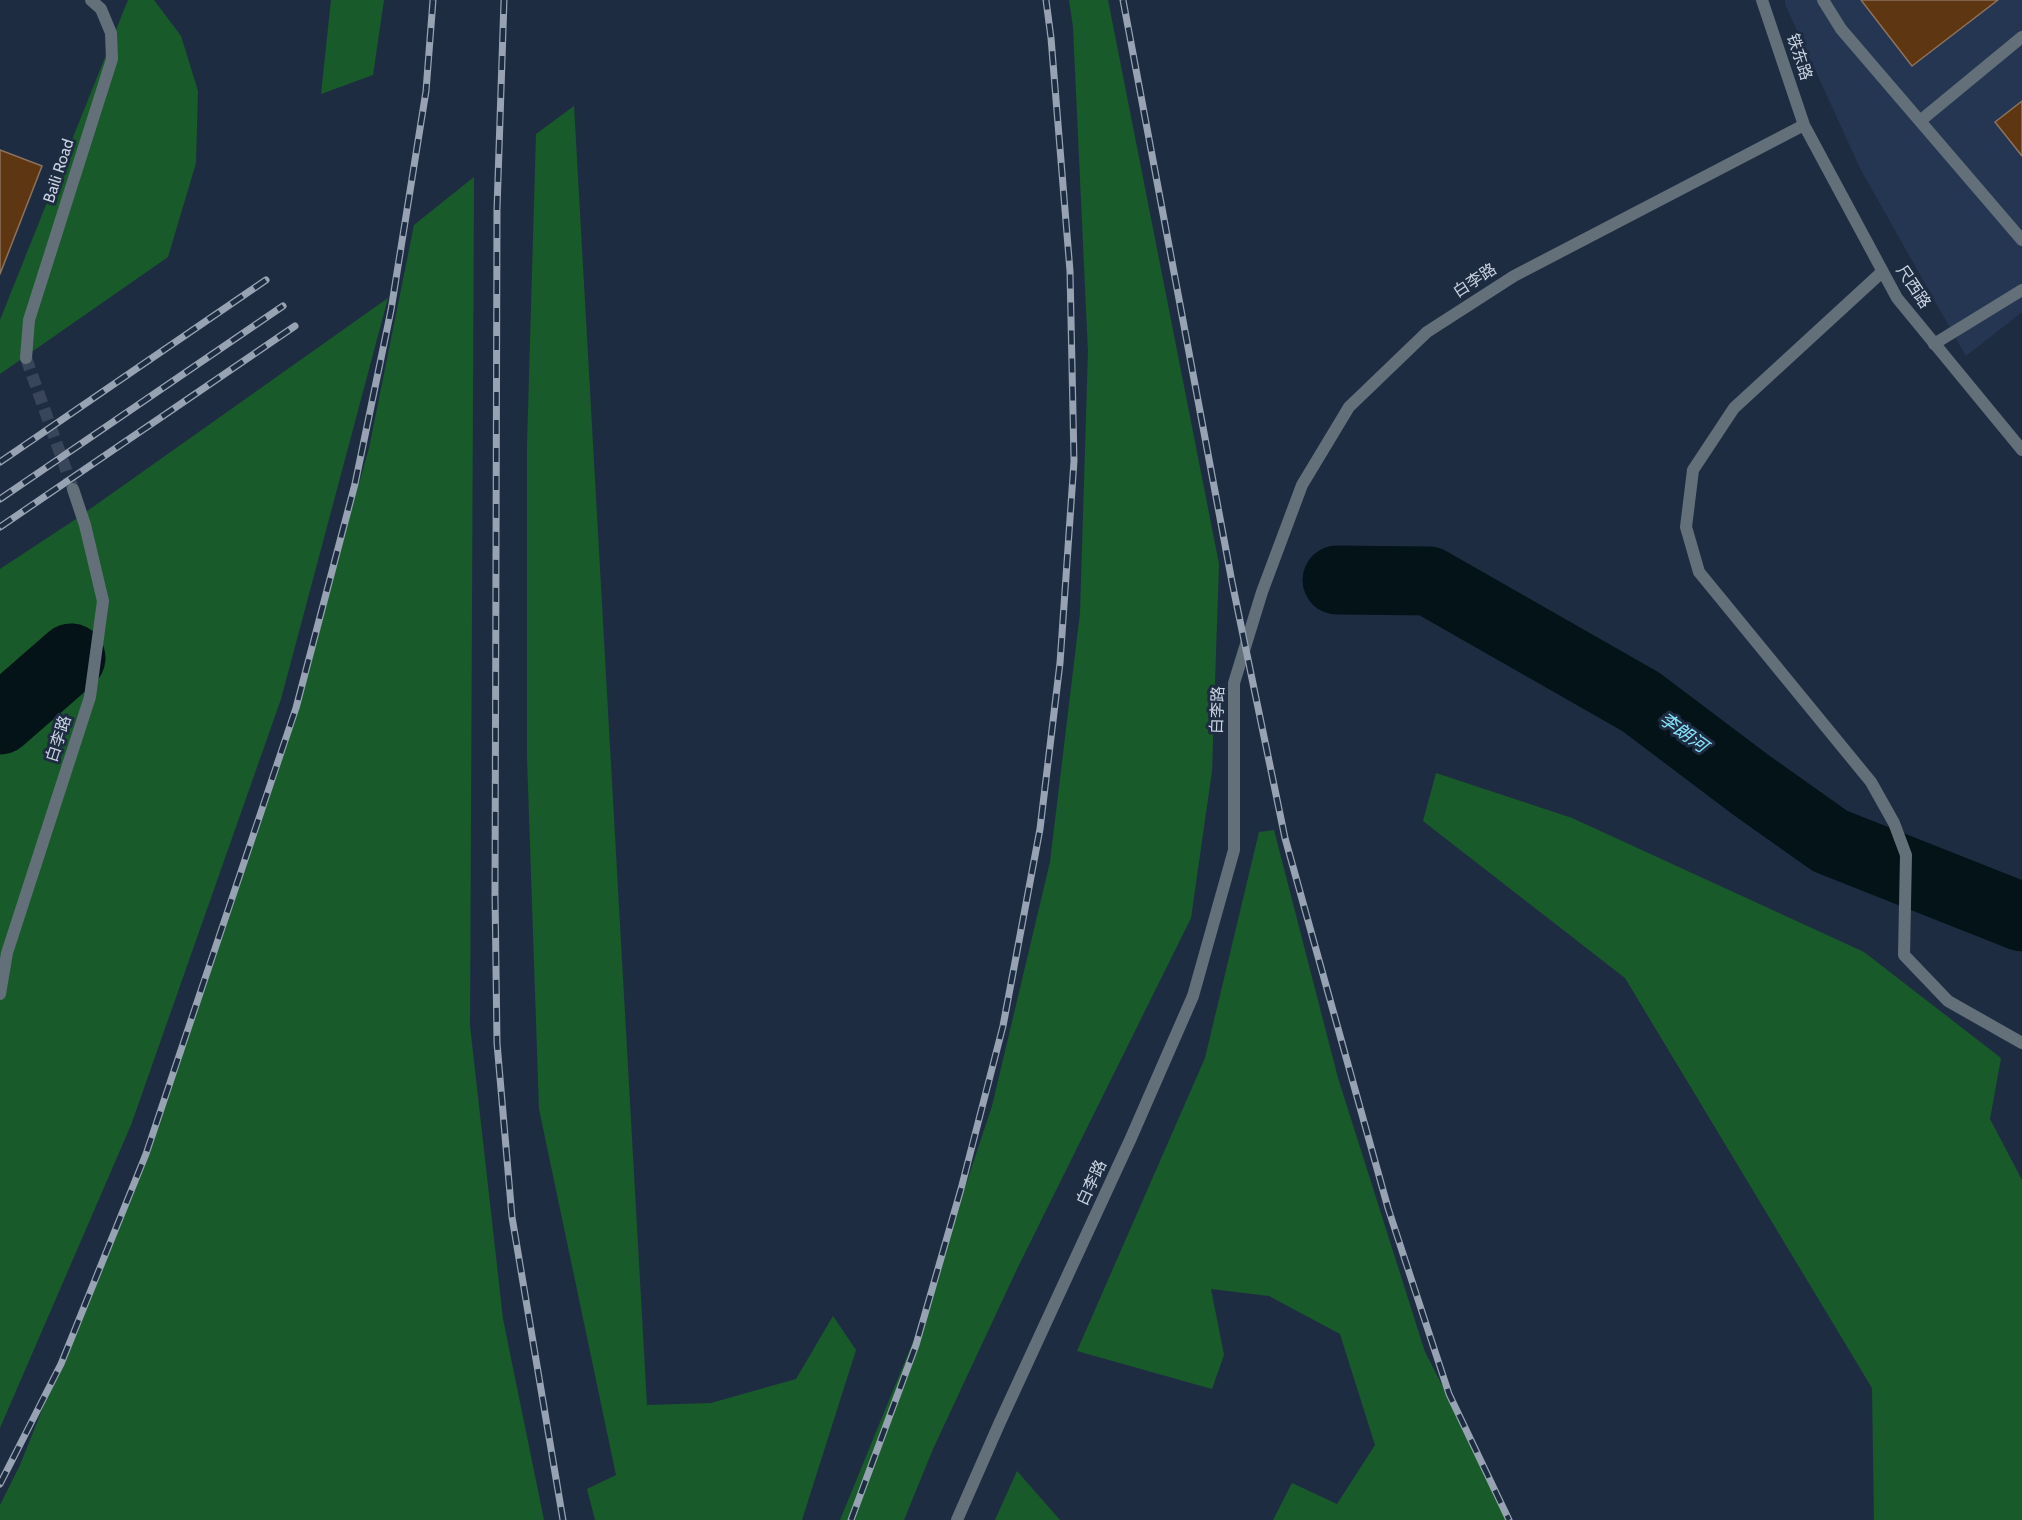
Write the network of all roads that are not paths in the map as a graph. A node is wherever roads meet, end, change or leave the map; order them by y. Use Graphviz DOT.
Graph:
graph roads {
  1 [pos="91,0"];
  2 [pos="1762,0"];
  3 [pos="1823,0"];
  4 [pos="2022,37"];
  5 [pos="1920,121"];
  6 [pos="1804,125"];
  7 [pos="2022,240"];
  8 [pos="1882,272"];
  9 [pos="2022,290"];
  10 [pos="1934,344"];
  11 [pos="26,358"];
  12 [pos="2022,450"];
  13 [pos="73,489"];
  14 [pos="0,994"];
  15 [pos="2022,1043"];
  16 [pos="957,1520"];
  1 -- 11 [label="street, Baili Road"];
  2 -- 6 [label="street, 铁东路"];
  3 -- 5 [label="street"];
  4 -- 5 [label="street"];
  5 -- 7 [label="street"];
  6 -- 8 [label="street, 尺西路"];
  6 -- 16 [label="street, 白李路"];
  8 -- 10 [label="street, 尺西路"];
  8 -- 15 [label="street"];
  9 -- 10 [label="street"];
  10 -- 12 [label="street, 尺西路"];
  13 -- 14 [label="street, 白李路"];
}
